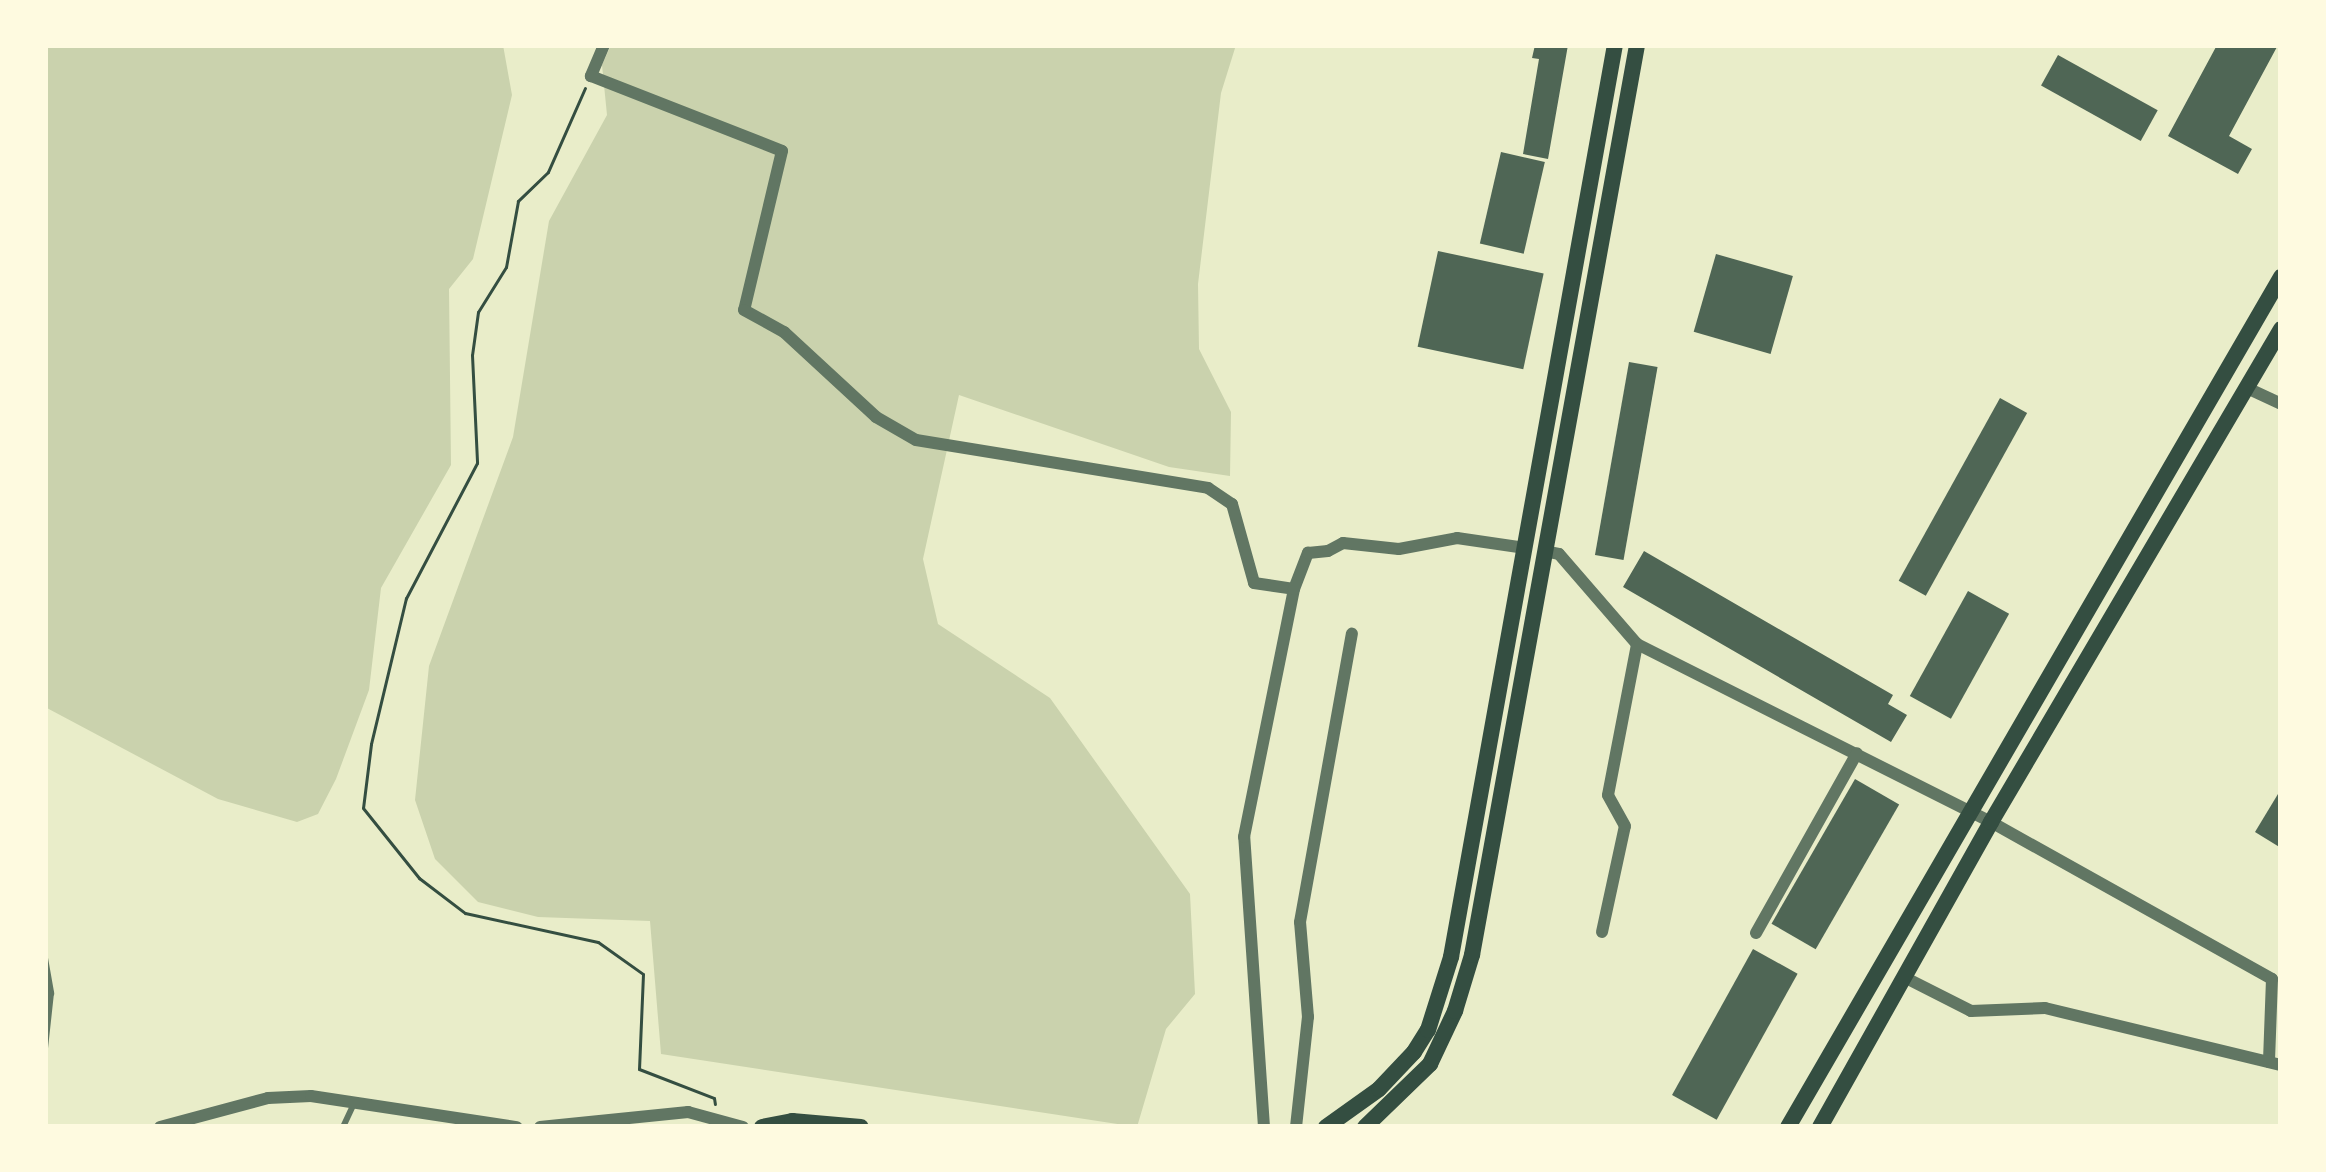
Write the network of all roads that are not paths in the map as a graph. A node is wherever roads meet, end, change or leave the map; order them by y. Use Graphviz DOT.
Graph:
graph roads {
  1 [pos="604,45"];
  2 [pos="1615,45"];
  3 [pos="1637,45"];
  4 [pos="2281,277"];
  5 [pos="2281,329"];
  6 [pos="2247,388"];
  7 [pos="2281,404"];
  8 [pos="1535,549"];
  9 [pos="1294,589"];
  10 [pos="1352,634"];
  11 [pos="1637,644"];
  12 [pos="1857,753"];
  13 [pos="1970,812"];
  14 [pos="1991,822"];
  15 [pos="1602,932"];
  16 [pos="1756,933"];
  17 [pos="45,958"];
  18 [pos="1904,977"];
  19 [pos="45,1048"];
  20 [pos="2275,1064"];
  21 [pos="354,1104"];
  22 [pos="160,1127"];
  23 [pos="343,1127"];
  24 [pos="517,1127"];
  25 [pos="541,1127"];
  26 [pos="743,1127"];
  27 [pos="762,1127"];
  28 [pos="861,1127"];
  29 [pos="1264,1127"];
  30 [pos="1296,1127"];
  31 [pos="1326,1127"];
  32 [pos="1365,1127"];
  33 [pos="1788,1127"];
  34 [pos="1820,1127"];
  1 -- 9 [label="street"];
  2 -- 8 [label="main road"];
  3 -- 8 [label="main road"];
  4 -- 13 [label="main road"];
  5 -- 6 [label="main road"];
  6 -- 7 [label="street"];
  6 -- 14 [label="main road"];
  8 -- 9 [label="street"];
  8 -- 11 [label="street"];
  8 -- 31 [label="main road"];
  8 -- 32 [label="main road"];
  9 -- 29 [label="street"];
  10 -- 30 [label="street"];
  11 -- 12 [label="street"];
  11 -- 15 [label="street"];
  12 -- 13 [label="street"];
  12 -- 16 [label="street"];
  13 -- 14 [label="street"];
  13 -- 33 [label="main road"];
  14 -- 18 [label="main road"];
  14 -- 20 [label="street"];
  17 -- 19 [label="lane"];
  18 -- 20 [label="street"];
  18 -- 34 [label="main road"];
  21 -- 22 [label="street"];
  21 -- 23 [label="lane"];
  21 -- 24 [label="street"];
  25 -- 26 [label="street"];
  27 -- 28 [label="main road"];
}
